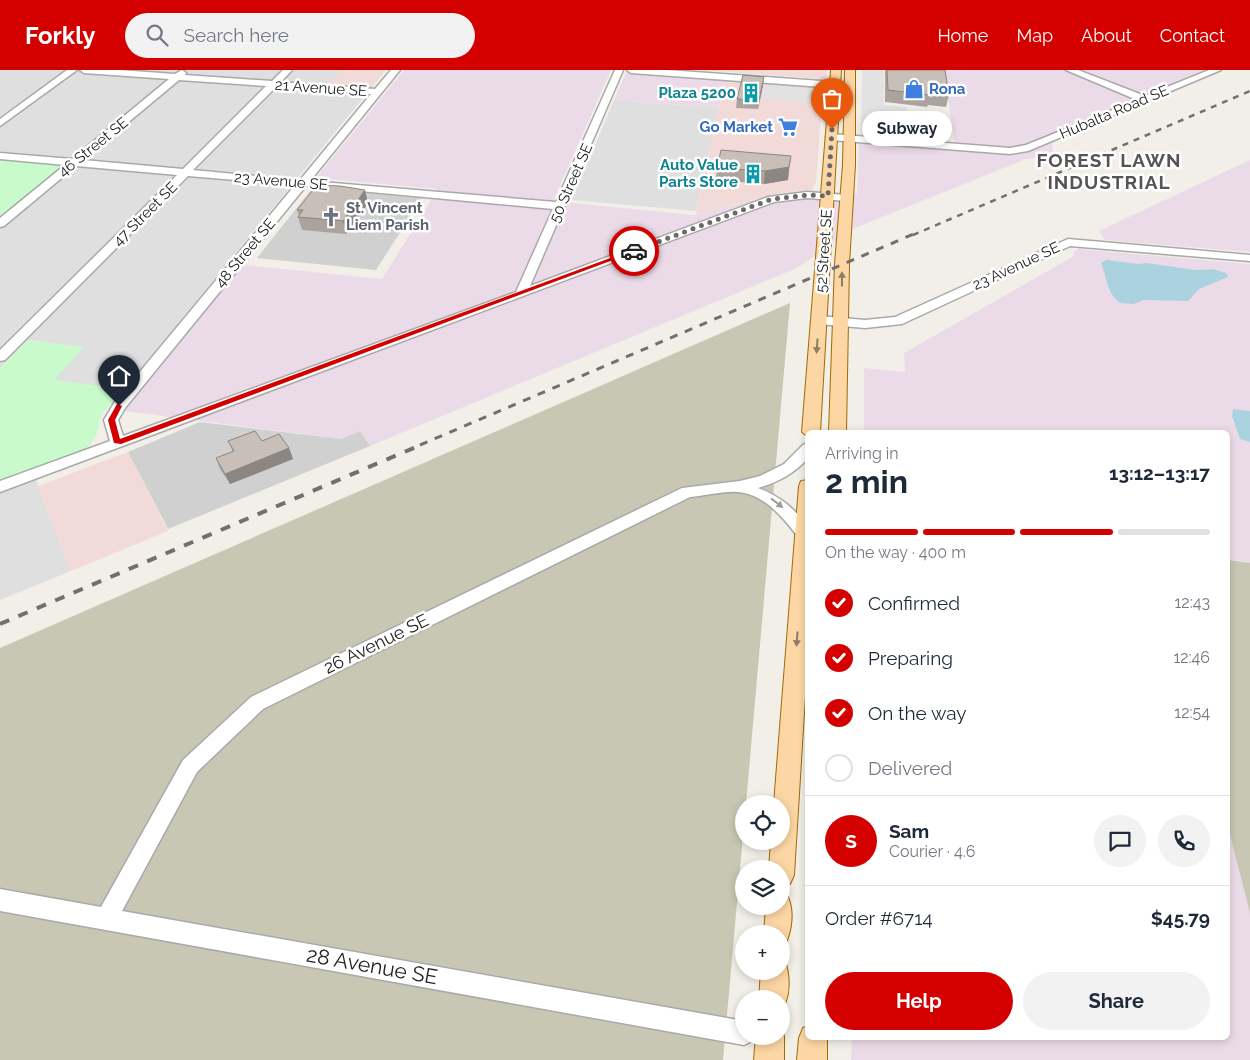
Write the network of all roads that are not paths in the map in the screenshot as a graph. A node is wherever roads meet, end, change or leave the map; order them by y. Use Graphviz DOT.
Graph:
graph roads {
  1 [pos="74,70"];
  2 [pos="84,70"];
  3 [pos="288,70"];
  4 [pos="396,70"];
  5 [pos="619,70"];
  6 [pos="631,70"];
  7 [pos="836,70"];
  8 [pos="850,70"];
  9 [pos="1070,70"];
  10 [pos="1218,70"];
  11 [pos="182,74"];
  12 [pos="274,84"];
  13 [pos="842,85"];
  14 [pos="378,92"];
  15 [pos="1144,99"];
  16 [pos="0,123"];
  17 [pos="832,137"];
  18 [pos="850,138"];
  19 [pos="0,156"];
  20 [pos="74,162"];
  21 [pos="187,172"];
  22 [pos="303,183"];
  23 [pos="828,196"];
  24 [pos="847,198"];
  25 [pos="561,206"];
  26 [pos="0,224"];
  27 [pos="1250,258"];
  28 [pos="521,294"];
  29 [pos="819,320"];
  30 [pos="842,322"];
  31 [pos="0,357"];
  32 [pos="811,430"];
  33 [pos="837,430"];
  34 [pos="118,443"];
  35 [pos="805,451"];
  36 [pos="0,487"];
  37 [pos="740,487"];
  38 [pos="805,522"];
  39 [pos="804,534"];
  40 [pos="782,860"];
  41 [pos="0,900"];
  42 [pos="106,919"];
  43 [pos="735,1036"];
  44 [pos="813,1040"];
  45 [pos="812,1060"];
  1 -- 16 [label="street"];
  2 -- 11 [label="street, 21 Avenue SE"];
  3 -- 12 [label="street, 47 Street SE"];
  4 -- 14 [label="street, 48 Street SE"];
  5 -- 25 [label="street, 50 Street SE"];
  6 -- 13 [label="street"];
  7 -- 13 [label="main road, 52 Street SE"];
  8 -- 13 [label="main road, 52 Street SE"];
  9 -- 15 [label="street"];
  10 -- 15 [label="street, Hubalta Road SE"];
  11 -- 12 [label="street, 21 Avenue SE"];
  11 -- 20 [label="street, 46 Street SE"];
  12 -- 14 [label="street, 21 Avenue SE"];
  12 -- 21 [label="street, 47 Street SE"];
  13 -- 17 [label="main road, 52 Street SE"];
  13 -- 18 [label="main road, 52 Street SE"];
  14 -- 22 [label="street, 48 Street SE"];
  15 -- 18 [label="street, Hubalta Road SE"];
  17 -- 18 [label="street, Hubalta Road SE"];
  17 -- 23 [label="main road, 52 Street SE"];
  18 -- 24 [label="main road, 52 Street SE"];
  19 -- 20 [label="street, 23 Avenue SE"];
  20 -- 21 [label="street, 23 Avenue SE"];
  20 -- 26 [label="street, 46 Street SE"];
  21 -- 22 [label="street, 23 Avenue SE"];
  21 -- 31 [label="street, 47 Street SE"];
  22 -- 25 [label="street, 23 Avenue SE"];
  22 -- 34 [label="street, 48 Street SE"];
  23 -- 24 [label="street"];
  23 -- 28 [label="street"];
  23 -- 29 [label="main road, 52 Street SE"];
  30 -- 24 [label="main road, 52 Street SE, one-way"];
  25 -- 28 [label="street, 50 Street SE"];
  27 -- 30 [label="street, 23 Avenue SE"];
  28 -- 34 [label="street"];
  29 -- 30 [label="street, 23 Avenue SE"];
  29 -- 32 [label="main road, 52 Street SE, one-way"];
  30 -- 33 [label="main road, 52 Street SE"];
  34 -- 36 [label="street"];
  35 -- 37 [label="street"];
  37 -- 39 [label="street, one-way"];
  37 -- 42 [label="street, 26 Avenue SE"];
  38 -- 39 [label="main road"];
  39 -- 40 [label="main road, one-way"];
  41 -- 42 [label="street, 28 Avenue SE"];
  42 -- 43 [label="street, 28 Avenue SE"];
  44 -- 45 [label="main road"];
}
